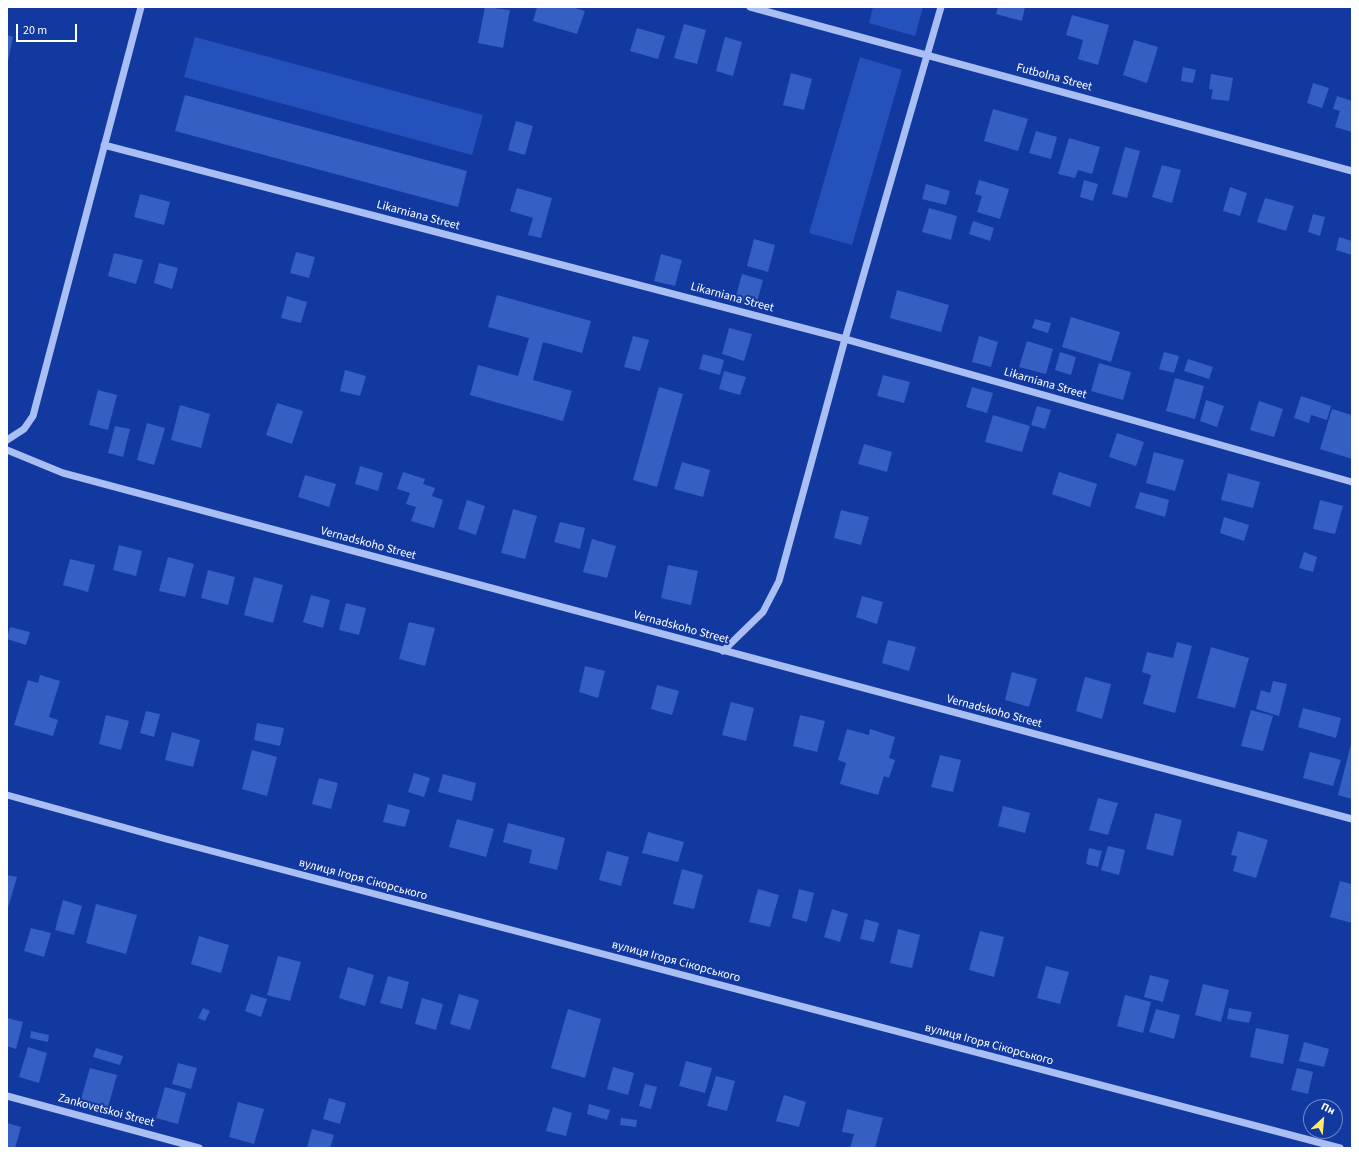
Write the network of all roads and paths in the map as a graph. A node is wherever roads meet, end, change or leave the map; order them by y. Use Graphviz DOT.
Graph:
graph roads {
  1 [pos="141,7"];
  2 [pos="750,7"];
  3 [pos="941,7"];
  4 [pos="926,55"];
  5 [pos="104,146"];
  6 [pos="1352,171"];
  7 [pos="845,339"];
  8 [pos="7,440"];
  9 [pos="7,450"];
  10 [pos="1352,482"];
  11 [pos="723,651"];
  12 [pos="7,795"];
  13 [pos="1352,819"];
  14 [pos="7,1096"];
  15 [pos="198,1148"];
  16 [pos="1340,1148"];
  1 -- 5 [label="street"];
  2 -- 4 [label="street, Futbolna Street"];
  3 -- 4 [label="street"];
  4 -- 6 [label="street, Futbolna Street"];
  4 -- 7 [label="street"];
  5 -- 7 [label="street, Likarniana Street"];
  5 -- 8 [label="street"];
  7 -- 10 [label="street, Likarniana Street"];
  7 -- 11 [label="street"];
  9 -- 11 [label="street, Vernadskoho Street"];
  11 -- 13 [label="street, Vernadskoho Street"];
  12 -- 16 [label="street, вулиця Ігоря Сікорського"];
  14 -- 15 [label="street, Zankovetskoi Street"];
}
